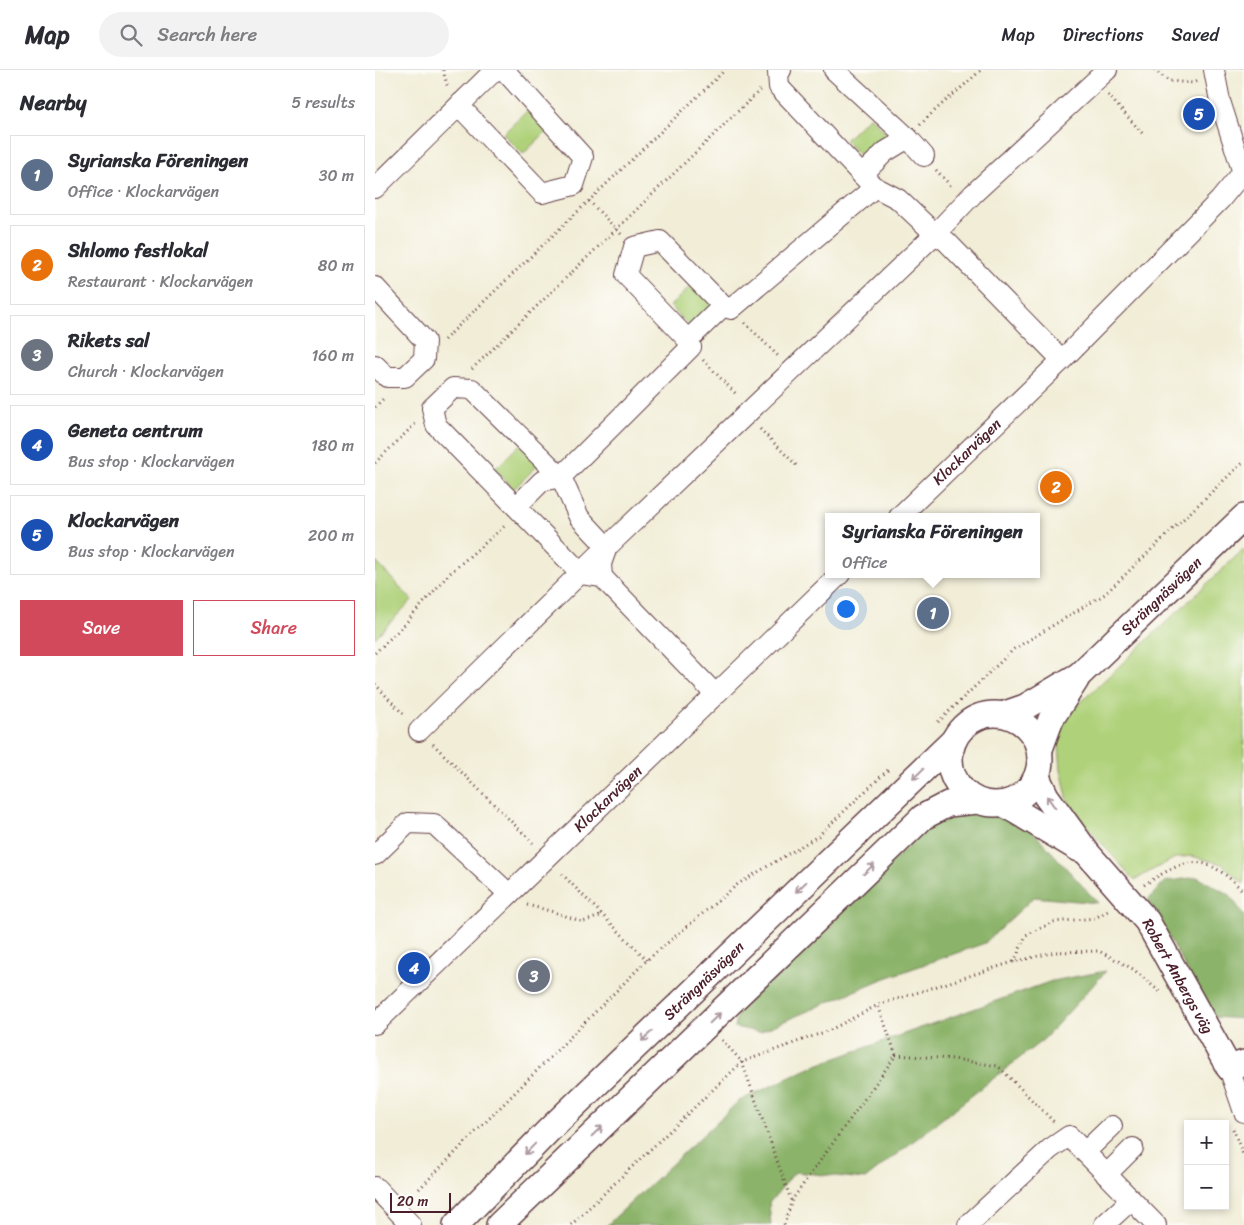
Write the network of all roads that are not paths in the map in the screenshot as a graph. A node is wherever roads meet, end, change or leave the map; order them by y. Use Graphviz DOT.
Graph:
graph roads {
  1 [pos="495,70"];
  2 [pos="504,70"];
  3 [pos="834,70"];
  4 [pos="779,71"];
  5 [pos="1215,72"];
  6 [pos="1101,76"];
  7 [pos="461,104"];
  8 [pos="907,138"];
  9 [pos="924,156"];
  10 [pos="1243,172"];
  11 [pos="868,181"];
  12 [pos="375,188"];
  13 [pos="935,234"];
  14 [pos="375,287"];
  15 [pos="727,307"];
  16 [pos="688,340"];
  17 [pos="1062,360"];
  18 [pos="375,365"];
  19 [pos="561,477"];
  20 [pos="518,510"];
  21 [pos="903,513"];
  22 [pos="1244,517"];
  23 [pos="607,547"];
  24 [pos="581,574"];
  25 [pos="602,577"];
  26 [pos="836,578"];
  27 [pos="1079,675"];
  28 [pos="715,694"];
  29 [pos="1005,714"];
  30 [pos="419,731"];
  31 [pos="945,731"];
  32 [pos="1040,749"];
  33 [pos="1037,777"];
  34 [pos="977,801"];
  35 [pos="1004,804"];
  36 [pos="1087,854"];
  37 [pos="375,855"];
  38 [pos="509,894"];
  39 [pos="375,1024"];
  40 [pos="1236,1066"];
  41 [pos="1238,1118"];
  42 [pos="1112,1126"];
  43 [pos="1133,1148"];
  44 [pos="1085,1152"];
  45 [pos="1106,1175"];
  46 [pos="375,1187"];
  47 [pos="1131,1200"];
  48 [pos="411,1225"];
  49 [pos="456,1225"];
  50 [pos="499,1225"];
  51 [pos="968,1225"];
  52 [pos="1104,1225"];
  53 [pos="1156,1225"];
  1 -- 7 [label="street"];
  2 -- 7 [label="street"];
  3 -- 8 [label="street"];
  4 -- 11 [label="street"];
  5 -- 10 [label="street, Klockarvägen"];
  6 -- 13 [label="street"];
  7 -- 12 [label="street"];
  8 -- 9 [label="street"];
  8 -- 11 [label="street"];
  10 -- 17 [label="street, Klockarvägen"];
  11 -- 13 [label="street"];
  11 -- 15 [label="street"];
  13 -- 17 [label="street"];
  13 -- 23 [label="street"];
  14 -- 18 [label="street"];
  15 -- 16 [label="street"];
  15 -- 16 [label="street"];
  16 -- 19 [label="street"];
  17 -- 21 [label="street, Klockarvägen"];
  19 -- 20 [label="street"];
  19 -- 20 [label="street"];
  19 -- 23 [label="street"];
  20 -- 24 [label="street"];
  22 -- 27 [label="main road, Strängnäsvägen"];
  23 -- 24 [label="street"];
  23 -- 25 [label="street"];
  24 -- 25 [label="street"];
  24 -- 30 [label="street"];
  25 -- 28 [label="street"];
  26 -- 28 [label="street, Klockarvägen"];
  27 -- 29 [label="main road, Strängnäsvägen"];
  27 -- 32 [label="main road, Strängnäsvägen"];
  28 -- 38 [label="street, Klockarvägen"];
  29 -- 31 [label="main road"];
  29 -- 32 [label="main road"];
  31 -- 34 [label="main road"];
  31 -- 49 [label="main road, Strängnäsvägen, one-way"];
  32 -- 33 [label="main road"];
  33 -- 35 [label="main road"];
  36 -- 33 [label="main road, Robert Anbergs väg, one-way"];
  34 -- 35 [label="main road"];
  50 -- 34 [label="main road, one-way"];
  35 -- 36 [label="main road, Robert Anbergs väg"];
  36 -- 40 [label="main road, Robert Anbergs väg"];
  37 -- 38 [label="street"];
  38 -- 39 [label="street, Klockarvägen"];
  40 -- 41 [label="street, Robert Anbergs väg"];
  42 -- 44 [label="street"];
  43 -- 45 [label="street"];
  44 -- 45 [label="street"];
  44 -- 51 [label="street"];
  45 -- 47 [label="street"];
  46 -- 48 [label="street"];
  47 -- 52 [label="street"];
  47 -- 53 [label="street"];
}
